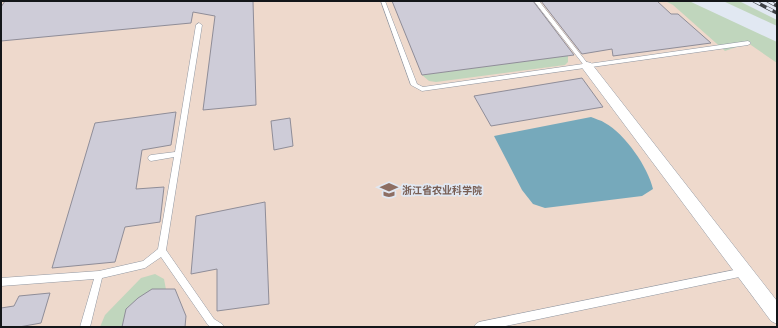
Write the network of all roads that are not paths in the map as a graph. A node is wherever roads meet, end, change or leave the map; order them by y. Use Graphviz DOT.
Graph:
graph roads {
  1 [pos="384,1"];
  2 [pos="536,1"];
  3 [pos="199,24"];
  4 [pos="748,43"];
  5 [pos="587,66"];
  6 [pos="178,154"];
  7 [pos="151,158"];
  8 [pos="162,251"];
  9 [pos="744,272"];
  10 [pos="99,275"];
  11 [pos="1,282"];
  12 [pos="777,315"];
  13 [pos="86,327"];
  14 [pos="219,327"];
  15 [pos="483,327"];
  1 -- 5 [label="lane"];
  2 -- 5 [label="lane"];
  3 -- 6 [label="lane"];
  4 -- 5 [label="lane"];
  5 -- 9 [label="street"];
  6 -- 7 [label="lane"];
  6 -- 8 [label="lane"];
  8 -- 10 [label="lane"];
  8 -- 14 [label="lane"];
  9 -- 12 [label="street"];
  9 -- 15 [label="lane"];
  10 -- 11 [label="lane"];
  10 -- 13 [label="lane"];
}
